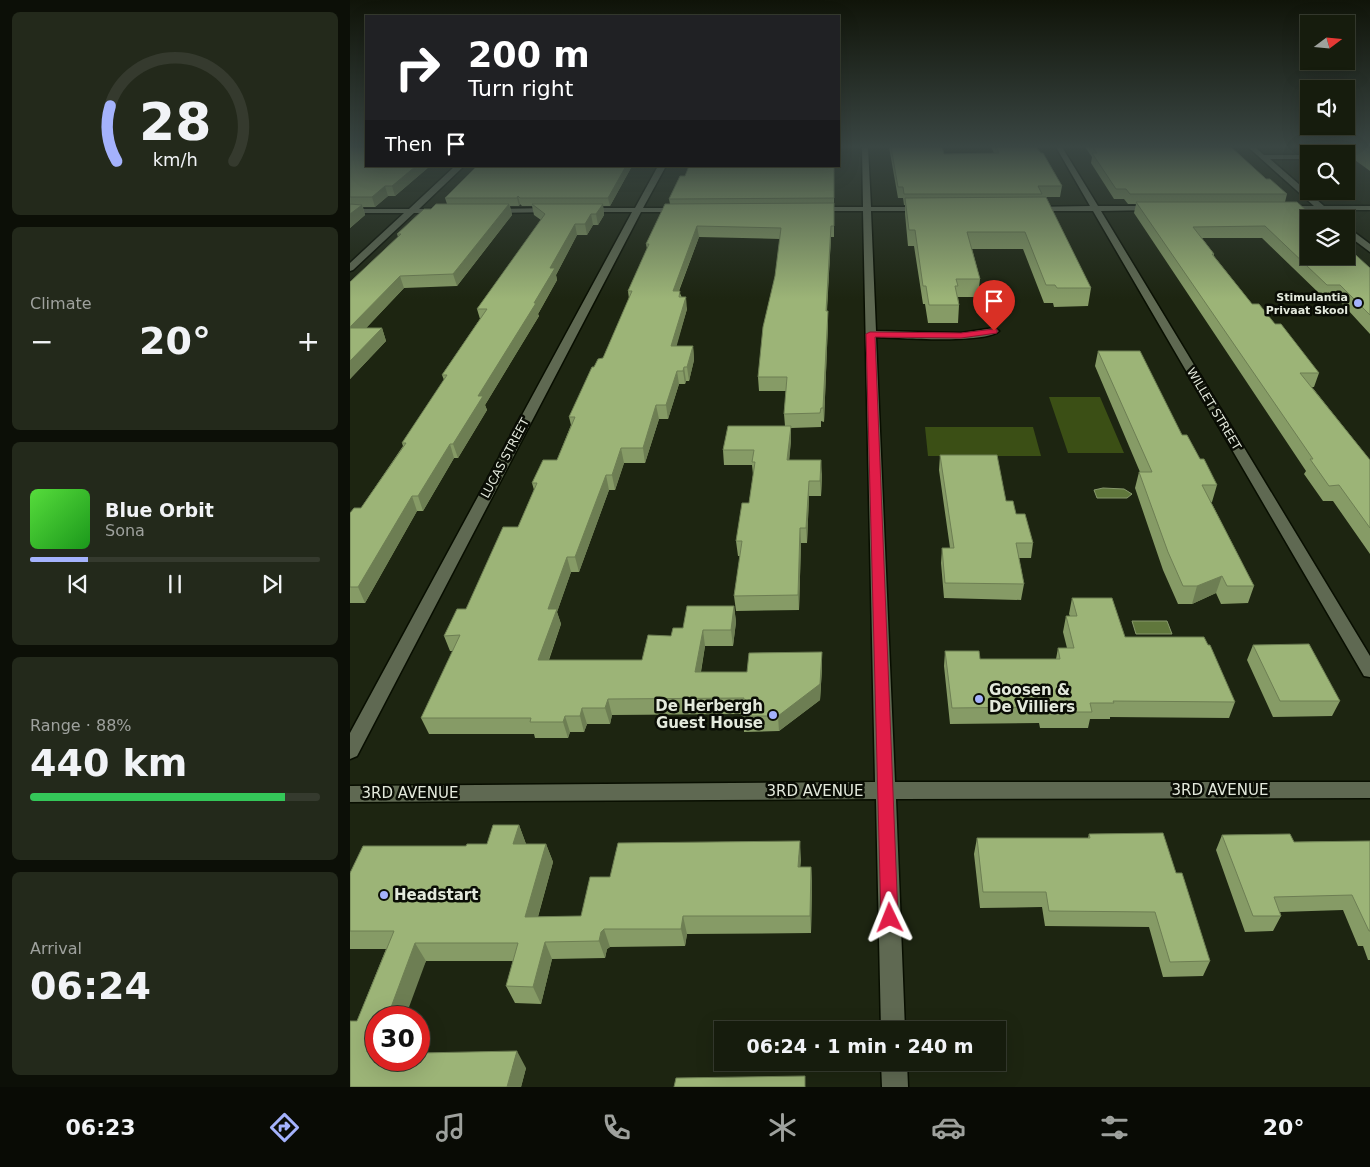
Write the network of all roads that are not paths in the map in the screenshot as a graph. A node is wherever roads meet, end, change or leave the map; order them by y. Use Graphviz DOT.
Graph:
graph roads {
  1 [pos="425,198"];
  2 [pos="645,198"];
  3 [pos="866,198"];
  4 [pos="1089,198"];
  5 [pos="1311,198"];
  6 [pos="1095,208"];
  7 [pos="1164,208"];
  8 [pos="1273,208"];
  9 [pos="1323,208"];
  10 [pos="1370,208"];
  11 [pos="866,209"];
  12 [pos="936,209"];
  13 [pos="1025,209"];
  14 [pos="559,210"];
  15 [pos="579,210"];
  16 [pos="639,210"];
  17 [pos="688,210"];
  18 [pos="807,210"];
  19 [pos="350,211"];
  20 [pos="411,211"];
  21 [pos="450,211"];
  22 [pos="480,211"];
  23 [pos="1355,235"];
  24 [pos="1366,242"];
  25 [pos="1370,249"];
  26 [pos="350,268"];
  27 [pos="994,331"];
  28 [pos="870,334"];
  29 [pos="1370,671"];
  30 [pos="350,751"];
  31 [pos="886,790"];
  32 [pos="1370,790"];
  33 [pos="350,794"];
  34 [pos="893,1021"];
  35 [pos="894,1071"];
  36 [pos="895,1087"];
  1 -- 20 [label="street"];
  2 -- 16 [label="street, LUCAS STREET"];
  3 -- 11 [label="street"];
  4 -- 6 [label="street, WILLET STREET"];
  5 -- 9 [label="street"];
  6 -- 7 [label="street"];
  6 -- 13 [label="street"];
  6 -- 29 [label="street, WILLET STREET"];
  8 -- 9 [label="street"];
  9 -- 10 [label="street"];
  11 -- 12 [label="street"];
  11 -- 18 [label="street"];
  11 -- 28 [label="street"];
  14 -- 22 [label="street"];
  15 -- 16 [label="street"];
  16 -- 17 [label="street"];
  16 -- 30 [label="street, LUCAS STREET"];
  19 -- 20 [label="street"];
  20 -- 21 [label="street"];
  20 -- 26 [label="street"];
  23 -- 24 [label="street"];
  24 -- 25 [label="street"];
  27 -- 28 [label="street"];
  28 -- 31 [label="street"];
  31 -- 32 [label="street, 3RD AVENUE"];
  31 -- 33 [label="street, 3RD AVENUE"];
  31 -- 34 [label="street"];
  35 -- 36 [label="street"];
}
